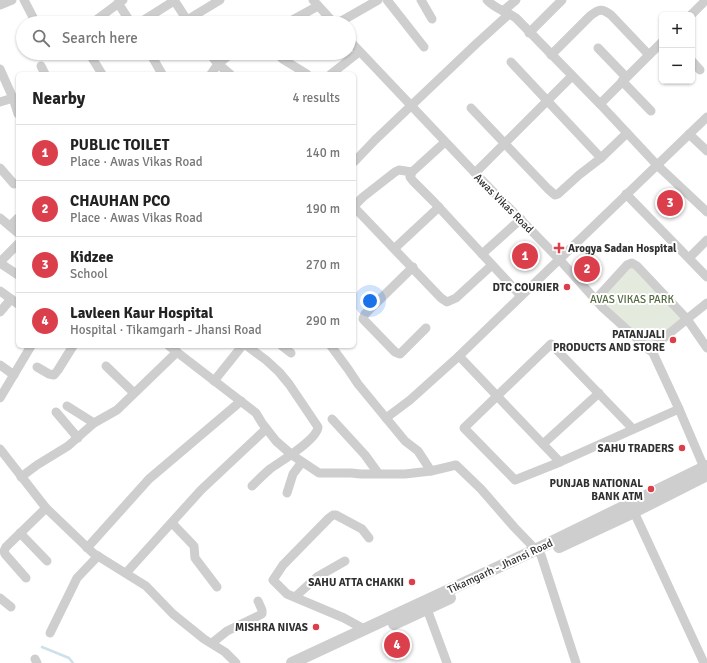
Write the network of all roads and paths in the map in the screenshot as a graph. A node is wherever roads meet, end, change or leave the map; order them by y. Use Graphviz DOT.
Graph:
graph roads {
  1 [pos="12,0"];
  2 [pos="24,0"];
  3 [pos="174,0"];
  4 [pos="220,0"];
  5 [pos="378,0"];
  6 [pos="386,0"];
  7 [pos="421,0"];
  8 [pos="487,0"];
  9 [pos="516,0"];
  10 [pos="562,0"];
  11 [pos="121,2"];
  12 [pos="315,3"];
  13 [pos="703,4"];
  14 [pos="0,5"];
  15 [pos="506,12"];
  16 [pos="694,12"];
  17 [pos="32,16"];
  18 [pos="102,16"];
  19 [pos="128,16"];
  20 [pos="150,16"];
  21 [pos="185,16"];
  22 [pos="196,16"];
  23 [pos="297,16"];
  24 [pos="327,16"];
  25 [pos="350,16"];
  26 [pos="432,19"];
  27 [pos="529,33"];
  28 [pos="659,45"];
  29 [pos="424,47"];
  30 [pos="356,48"];
  31 [pos="598,48"];
  32 [pos="359,52"];
  33 [pos="356,54"];
  34 [pos="551,55"];
  35 [pos="649,55"];
  36 [pos="93,60"];
  37 [pos="154,60"];
  38 [pos="214,60"];
  39 [pos="223,60"];
  40 [pos="284,60"];
  41 [pos="349,60"];
  42 [pos="511,62"];
  43 [pos="218,64"];
  44 [pos="695,64"];
  45 [pos="0,69"];
  46 [pos="700,70"];
  47 [pos="101,72"];
  48 [pos="161,72"];
  49 [pos="212,72"];
  50 [pos="228,72"];
  51 [pos="304,72"];
  52 [pos="334,72"];
  53 [pos="572,76"];
  54 [pos="624,79"];
  55 [pos="13,98"];
  56 [pos="546,101"];
  57 [pos="0,102"];
  58 [pos="600,104"];
  59 [pos="411,106"];
  60 [pos="16,108"];
  61 [pos="471,108"];
  62 [pos="651,111"];
  63 [pos="707,117"];
  64 [pos="626,133"];
  65 [pos="689,134"];
  66 [pos="445,142"];
  67 [pos="504,143"];
  68 [pos="707,151"];
  69 [pos="601,158"];
  70 [pos="356,160"];
  71 [pos="657,165"];
  72 [pos="0,168"];
  73 [pos="412,172"];
  74 [pos="475,173"];
  75 [pos="14,184"];
  76 [pos="626,194"];
  77 [pos="356,204"];
  78 [pos="439,207"];
  79 [pos="356,208"];
  80 [pos="707,212"];
  81 [pos="0,218"];
  82 [pos="521,219"];
  83 [pos="16,220"];
  84 [pos="10,226"];
  85 [pos="16,231"];
  86 [pos="707,240"];
  87 [pos="16,246"];
  88 [pos="395,248"];
  89 [pos="482,254"];
  90 [pos="689,258"];
  91 [pos="559,259"];
  92 [pos="0,262"];
  93 [pos="492,264"];
  94 [pos="413,267"];
  95 [pos="16,274"];
  96 [pos="707,277"];
  97 [pos="0,291"];
  98 [pos="521,296"];
  99 [pos="596,299"];
  100 [pos="14,301"];
  101 [pos="707,303"];
  102 [pos="0,312"];
  103 [pos="687,319"];
  104 [pos="426,328"];
  105 [pos="30,348"];
  106 [pos="72,348"];
  107 [pos="172,348"];
  108 [pos="240,348"];
  109 [pos="250,348"];
  110 [pos="285,348"];
  111 [pos="332,348"];
  112 [pos="707,348"];
  113 [pos="649,350"];
  114 [pos="177,352"];
  115 [pos="291,353"];
  116 [pos="459,356"];
  117 [pos="0,365"];
  118 [pos="106,366"];
  119 [pos="37,367"];
  120 [pos="14,375"];
  121 [pos="214,381"];
  122 [pos="134,393"];
  123 [pos="599,393"];
  124 [pos="497,396"];
  125 [pos="0,398"];
  126 [pos="241,401"];
  127 [pos="66,406"];
  128 [pos="679,409"];
  129 [pos="56,412"];
  130 [pos="386,418"];
  131 [pos="332,419"];
  132 [pos="94,423"];
  133 [pos="266,429"];
  134 [pos="634,429"];
  135 [pos="78,438"];
  136 [pos="543,444"];
  137 [pos="1,453"];
  138 [pos="292,455"];
  139 [pos="302,462"];
  140 [pos="560,462"];
  141 [pos="431,471"];
  142 [pos="706,472"];
  143 [pos="378,473"];
  144 [pos="21,477"];
  145 [pos="252,486"];
  146 [pos="287,493"];
  147 [pos="46,508"];
  148 [pos="634,512"];
  149 [pos="172,523"];
  150 [pos="20,533"];
  151 [pos="369,538"];
  152 [pos="87,548"];
  153 [pos="538,553"];
  154 [pos="98,556"];
  155 [pos="48,561"];
  156 [pos="345,561"];
  157 [pos="126,573"];
  158 [pos="26,578"];
  159 [pos="217,587"];
  160 [pos="295,597"];
  161 [pos="0,598"];
  162 [pos="258,601"];
  163 [pos="11,606"];
  164 [pos="427,609"];
  165 [pos="364,629"];
  166 [pos="50,632"];
  167 [pos="351,639"];
  168 [pos="212,644"];
  169 [pos="236,663"];
  170 [pos="292,663"];
  171 [pos="308,663"];
  172 [pos="447,663"];
  173 [pos="576,663"];
  174 [pos="704,663"];
  1 -- 14 [label="street"];
  2 -- 17 [label="street"];
  3 -- 20 [label="street"];
  3 -- 21 [label="street"];
  4 -- 22 [label="street"];
  5 -- 25 [label="street"];
  6 -- 29 [label="street"];
  7 -- 26 [label="street"];
  8 -- 15 [label="street"];
  9 -- 15 [label="street"];
  10 -- 27 [label="street"];
  11 -- 18 [label="street"];
  11 -- 19 [label="street"];
  12 -- 23 [label="street"];
  12 -- 24 [label="street"];
  13 -- 16 [label="street"];
  15 -- 27 [label="street"];
  15 -- 59 [label="street"];
  27 -- 34 [label="street"];
  28 -- 35 [label="street"];
  30 -- 32 [label="street, Awas Vikas Road"];
  31 -- 54 [label="street"];
  32 -- 33 [label="street"];
  32 -- 59 [label="street, Awas Vikas Road"];
  34 -- 35 [label="street"];
  34 -- 53 [label="street"];
  35 -- 54 [label="street"];
  36 -- 47 [label="street"];
  37 -- 48 [label="street"];
  38 -- 43 [label="street"];
  39 -- 43 [label="street"];
  40 -- 51 [label="street"];
  41 -- 52 [label="street"];
  42 -- 56 [label="street"];
  43 -- 49 [label="street"];
  43 -- 50 [label="street"];
  44 -- 46 [label="street"];
  45 -- 55 [label="street"];
  53 -- 56 [label="street"];
  53 -- 58 [label="street"];
  54 -- 58 [label="street"];
  54 -- 62 [label="street"];
  55 -- 57 [label="street"];
  55 -- 60 [label="street"];
  56 -- 67 [label="street"];
  56 -- 69 [label="street"];
  58 -- 64 [label="street"];
  59 -- 66 [label="street, Awas Vikas Road"];
  59 -- 70 [label="street"];
  61 -- 67 [label="street"];
  63 -- 65 [label="street"];
  64 -- 69 [label="street"];
  64 -- 71 [label="street"];
  65 -- 68 [label="street"];
  65 -- 71 [label="street"];
  66 -- 73 [label="street"];
  66 -- 74 [label="street, Awas Vikas Road"];
  67 -- 69 [label="street"];
  67 -- 74 [label="street"];
  71 -- 76 [label="street"];
  71 -- 80 [label="street"];
  72 -- 75 [label="street"];
  73 -- 77 [label="street"];
  73 -- 78 [label="street"];
  74 -- 82 [label="street, Awas Vikas Road"];
  76 -- 90 [label="street"];
  76 -- 91 [label="street"];
  78 -- 88 [label="street"];
  78 -- 89 [label="street"];
  79 -- 88 [label="street"];
  81 -- 84 [label="street"];
  82 -- 89 [label="street"];
  82 -- 91 [label="street, Awas Vikas Road"];
  83 -- 84 [label="street"];
  84 -- 85 [label="street"];
  86 -- 90 [label="street"];
  87 -- 92 [label="street"];
  88 -- 94 [label="street"];
  89 -- 93 [label="street"];
  90 -- 96 [label="street"];
  91 -- 98 [label="street"];
  91 -- 99 [label="street, Awas Vikas Road"];
  92 -- 95 [label="street"];
  93 -- 94 [label="street"];
  93 -- 98 [label="street"];
  94 -- 104 [label="street"];
  97 -- 100 [label="street"];
  98 -- 116 [label="street"];
  99 -- 103 [label="street"];
  99 -- 113 [label="street, Awas Vikas Road"];
  100 -- 102 [label="street"];
  101 -- 103 [label="street"];
  103 -- 112 [label="street"];
  103 -- 113 [label="street"];
  105 -- 120 [label="street"];
  106 -- 119 [label="street"];
  107 -- 114 [label="street"];
  108 -- 121 [label="street"];
  109 -- 138 [label="street"];
  110 -- 115 [label="street"];
  111 -- 130 [label="street"];
  113 -- 128 [label="street, Awas Vikas Road"];
  114 -- 121 [label="street"];
  114 -- 122 [label="street"];
  116 -- 124 [label="street"];
  116 -- 130 [label="street"];
  117 -- 120 [label="street"];
  118 -- 122 [label="street"];
  120 -- 125 [label="street"];
  121 -- 126 [label="street"];
  122 -- 132 [label="street"];
  123 -- 124 [label="street"];
  123 -- 134 [label="street"];
  123 -- 136 [label="street"];
  124 -- 136 [label="street"];
  124 -- 140 [label="street"];
  126 -- 133 [label="street"];
  126 -- 152 [label="street"];
  127 -- 132 [label="street"];
  128 -- 134 [label="street"];
  128 -- 142 [label="street, Awas Vikas Road"];
  129 -- 135 [label="street"];
  130 -- 141 [label="street"];
  131 -- 143 [label="street"];
  132 -- 135 [label="street"];
  133 -- 138 [label="street"];
  133 -- 149 [label="street"];
  134 -- 140 [label="street"];
  135 -- 144 [label="street"];
  136 -- 140 [label="street"];
  137 -- 144 [label="street"];
  138 -- 139 [label="street"];
  138 -- 145 [label="street"];
  139 -- 143 [label="street"];
  139 -- 146 [label="street"];
  141 -- 143 [label="street"];
  141 -- 153 [label="street"];
  142 -- 148 [label="street"];
  142 -- 153 [label="street, Tikamgarh - Jhansi Road"];
  144 -- 147 [label="street"];
  147 -- 150 [label="street"];
  147 -- 152 [label="street"];
  148 -- 153 [label="street"];
  148 -- 174 [label="street"];
  149 -- 157 [label="street"];
  149 -- 159 [label="street"];
  150 -- 155 [label="street"];
  150 -- 158 [label="street"];
  151 -- 160 [label="street"];
  152 -- 154 [label="street"];
  153 -- 164 [label="street"];
  153 -- 165 [label="street, Tikamgarh - Jhansi Road"];
  153 -- 173 [label="street"];
  154 -- 157 [label="street"];
  154 -- 166 [label="street"];
  156 -- 160 [label="street"];
  157 -- 168 [label="street"];
  160 -- 165 [label="street"];
  161 -- 163 [label="street"];
  162 -- 168 [label="street"];
  164 -- 167 [label="street"];
  164 -- 172 [label="street"];
  165 -- 167 [label="street, Tikamgarh - Jhansi Road"];
  167 -- 170 [label="street, Tikamgarh - Jhansi Road"];
  167 -- 171 [label="street"];
  168 -- 169 [label="street"];
}
